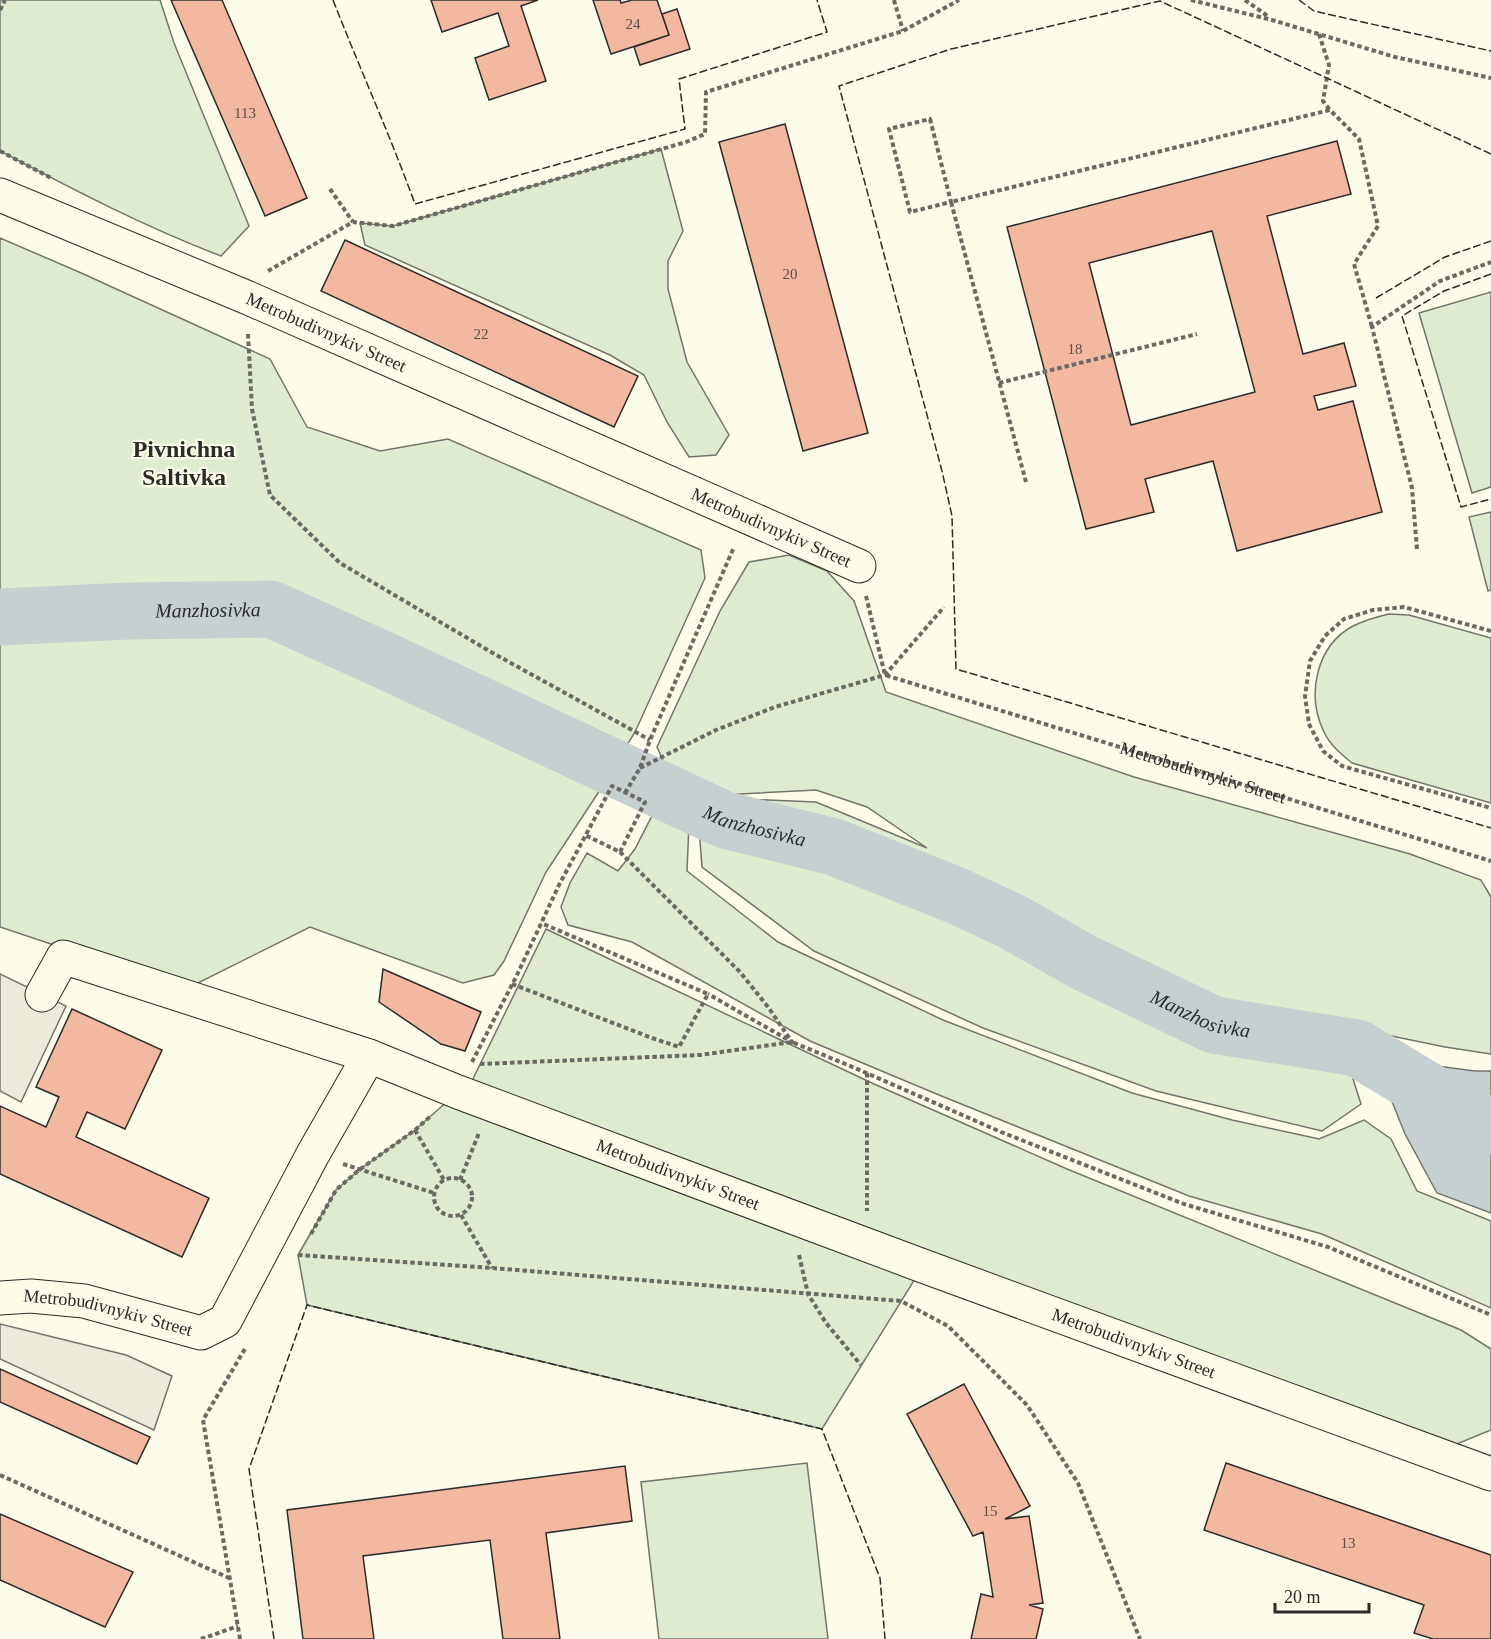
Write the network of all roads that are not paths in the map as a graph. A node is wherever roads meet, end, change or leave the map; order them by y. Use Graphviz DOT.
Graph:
graph roads {
  1 [pos="0,195"];
  2 [pos="859,566"];
  3 [pos="42,995"];
  4 [pos="369,1056"];
  5 [pos="0,1298"];
  6 [pos="1491,1474"];
  1 -- 2 [label="street, Metrobudivnykiv Street"];
  3 -- 4 [label="street"];
  4 -- 5 [label="street, Metrobudivnykiv Street"];
  4 -- 6 [label="street, Metrobudivnykiv Street"];
}
